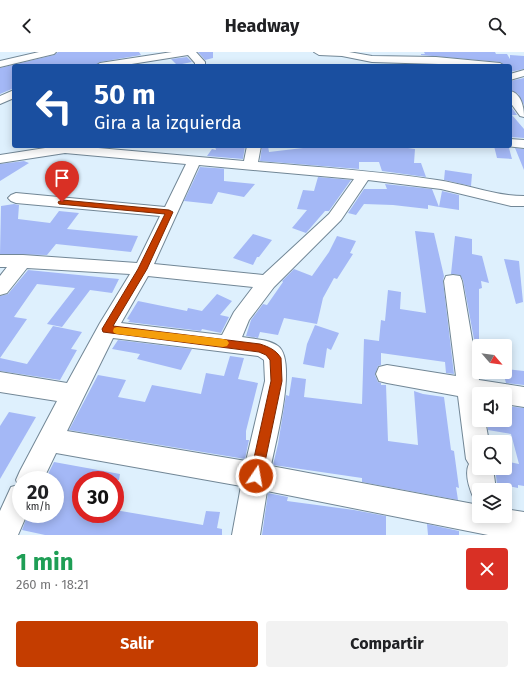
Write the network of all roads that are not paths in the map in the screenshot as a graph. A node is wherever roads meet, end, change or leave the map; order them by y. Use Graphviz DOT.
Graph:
graph roads {
  1 [pos="51,52"];
  2 [pos="191,52"];
  3 [pos="319,52"];
  4 [pos="340,52"];
  5 [pos="102,62"];
  6 [pos="0,64"];
  7 [pos="200,64"];
  8 [pos="478,64"];
  9 [pos="512,68"];
  10 [pos="524,71"];
  11 [pos="512,76"];
  12 [pos="12,94"];
  13 [pos="512,97"];
  14 [pos="0,100"];
  15 [pos="524,113"];
  16 [pos="512,143"];
  17 [pos="524,144"];
  18 [pos="61,148"];
  19 [pos="76,148"];
  20 [pos="254,148"];
  21 [pos="0,159"];
  22 [pos="194,161"];
  23 [pos="250,166"];
  24 [pos="364,175"];
  25 [pos="16,198"];
  26 [pos="524,201"];
  27 [pos="169,212"];
  28 [pos="0,260"];
  29 [pos="23,261"];
  30 [pos="143,269"];
  31 [pos="453,281"];
  32 [pos="268,282"];
  33 [pos="0,288"];
  34 [pos="106,329"];
  35 [pos="228,344"];
  36 [pos="387,374"];
  37 [pos="0,382"];
  38 [pos="469,388"];
  39 [pos="72,394"];
  40 [pos="524,397"];
  41 [pos="476,435"];
  42 [pos="49,440"];
  43 [pos="34,471"];
  44 [pos="256,476"];
  45 [pos="12,515"];
  46 [pos="488,524"];
  47 [pos="524,526"];
  48 [pos="2,534"];
  49 [pos="246,535"];
  1 -- 6 [label="street"];
  2 -- 5 [label="street"];
  2 -- 7 [label="street"];
  3 -- 4 [label="street"];
  4 -- 8 [label="street"];
  9 -- 10 [label="street"];
  10 -- 11 [label="street"];
  12 -- 14 [label="street"];
  13 -- 15 [label="street"];
  16 -- 17 [label="street"];
  18 -- 21 [label="street"];
  19 -- 22 [label="street"];
  20 -- 23 [label="street"];
  22 -- 23 [label="street"];
  22 -- 27 [label="street"];
  23 -- 24 [label="street"];
  24 -- 26 [label="street"];
  24 -- 32 [label="street"];
  25 -- 27 [label="street"];
  27 -- 30 [label="street"];
  28 -- 29 [label="street"];
  29 -- 30 [label="street"];
  29 -- 33 [label="street"];
  30 -- 32 [label="street"];
  30 -- 34 [label="street"];
  31 -- 38 [label="street"];
  32 -- 35 [label="street"];
  34 -- 35 [label="street"];
  34 -- 39 [label="street"];
  35 -- 44 [label="street"];
  36 -- 38 [label="street"];
  37 -- 39 [label="street"];
  38 -- 40 [label="street"];
  38 -- 41 [label="street"];
  39 -- 42 [label="street"];
  42 -- 43 [label="street"];
  42 -- 44 [label="street"];
  44 -- 46 [label="street"];
  44 -- 49 [label="street"];
  45 -- 48 [label="street"];
  46 -- 47 [label="street"];
}
